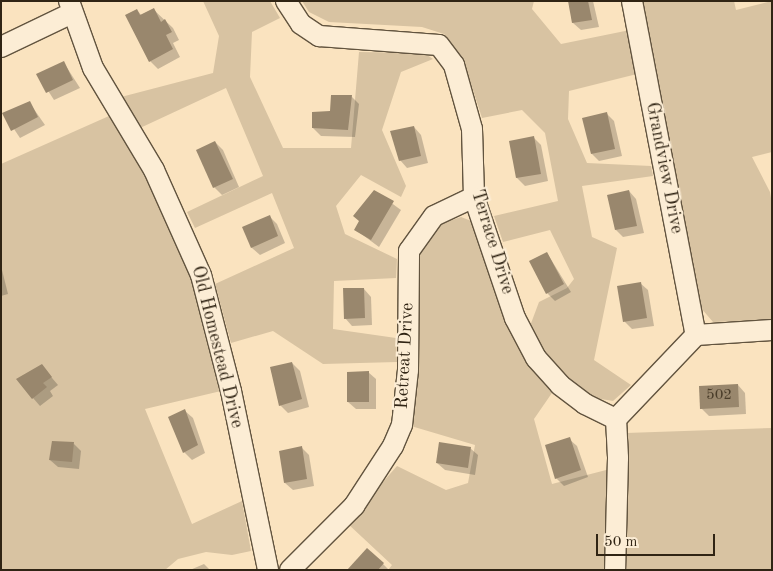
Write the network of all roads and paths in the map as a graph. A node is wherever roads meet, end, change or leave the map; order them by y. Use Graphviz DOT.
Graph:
graph roads {
  1 [pos="286,1"];
  2 [pos="632,1"];
  3 [pos="70,7"];
  4 [pos="1,47"];
  5 [pos="474,198"];
  6 [pos="772,330"];
  7 [pos="696,334"];
  8 [pos="616,419"];
  9 [pos="268,570"];
  10 [pos="290,570"];
  11 [pos="614,570"];
  1 -- 5 [label="street, Terrace Drive"];
  2 -- 7 [label="street, Grandview Drive"];
  3 -- 4 [label="street"];
  3 -- 9 [label="street, Old Homestead Drive"];
  5 -- 8 [label="street, Terrace Drive"];
  5 -- 10 [label="street, Retreat Drive"];
  6 -- 7 [label="street"];
  7 -- 8 [label="street"];
  8 -- 11 [label="street"];
}
